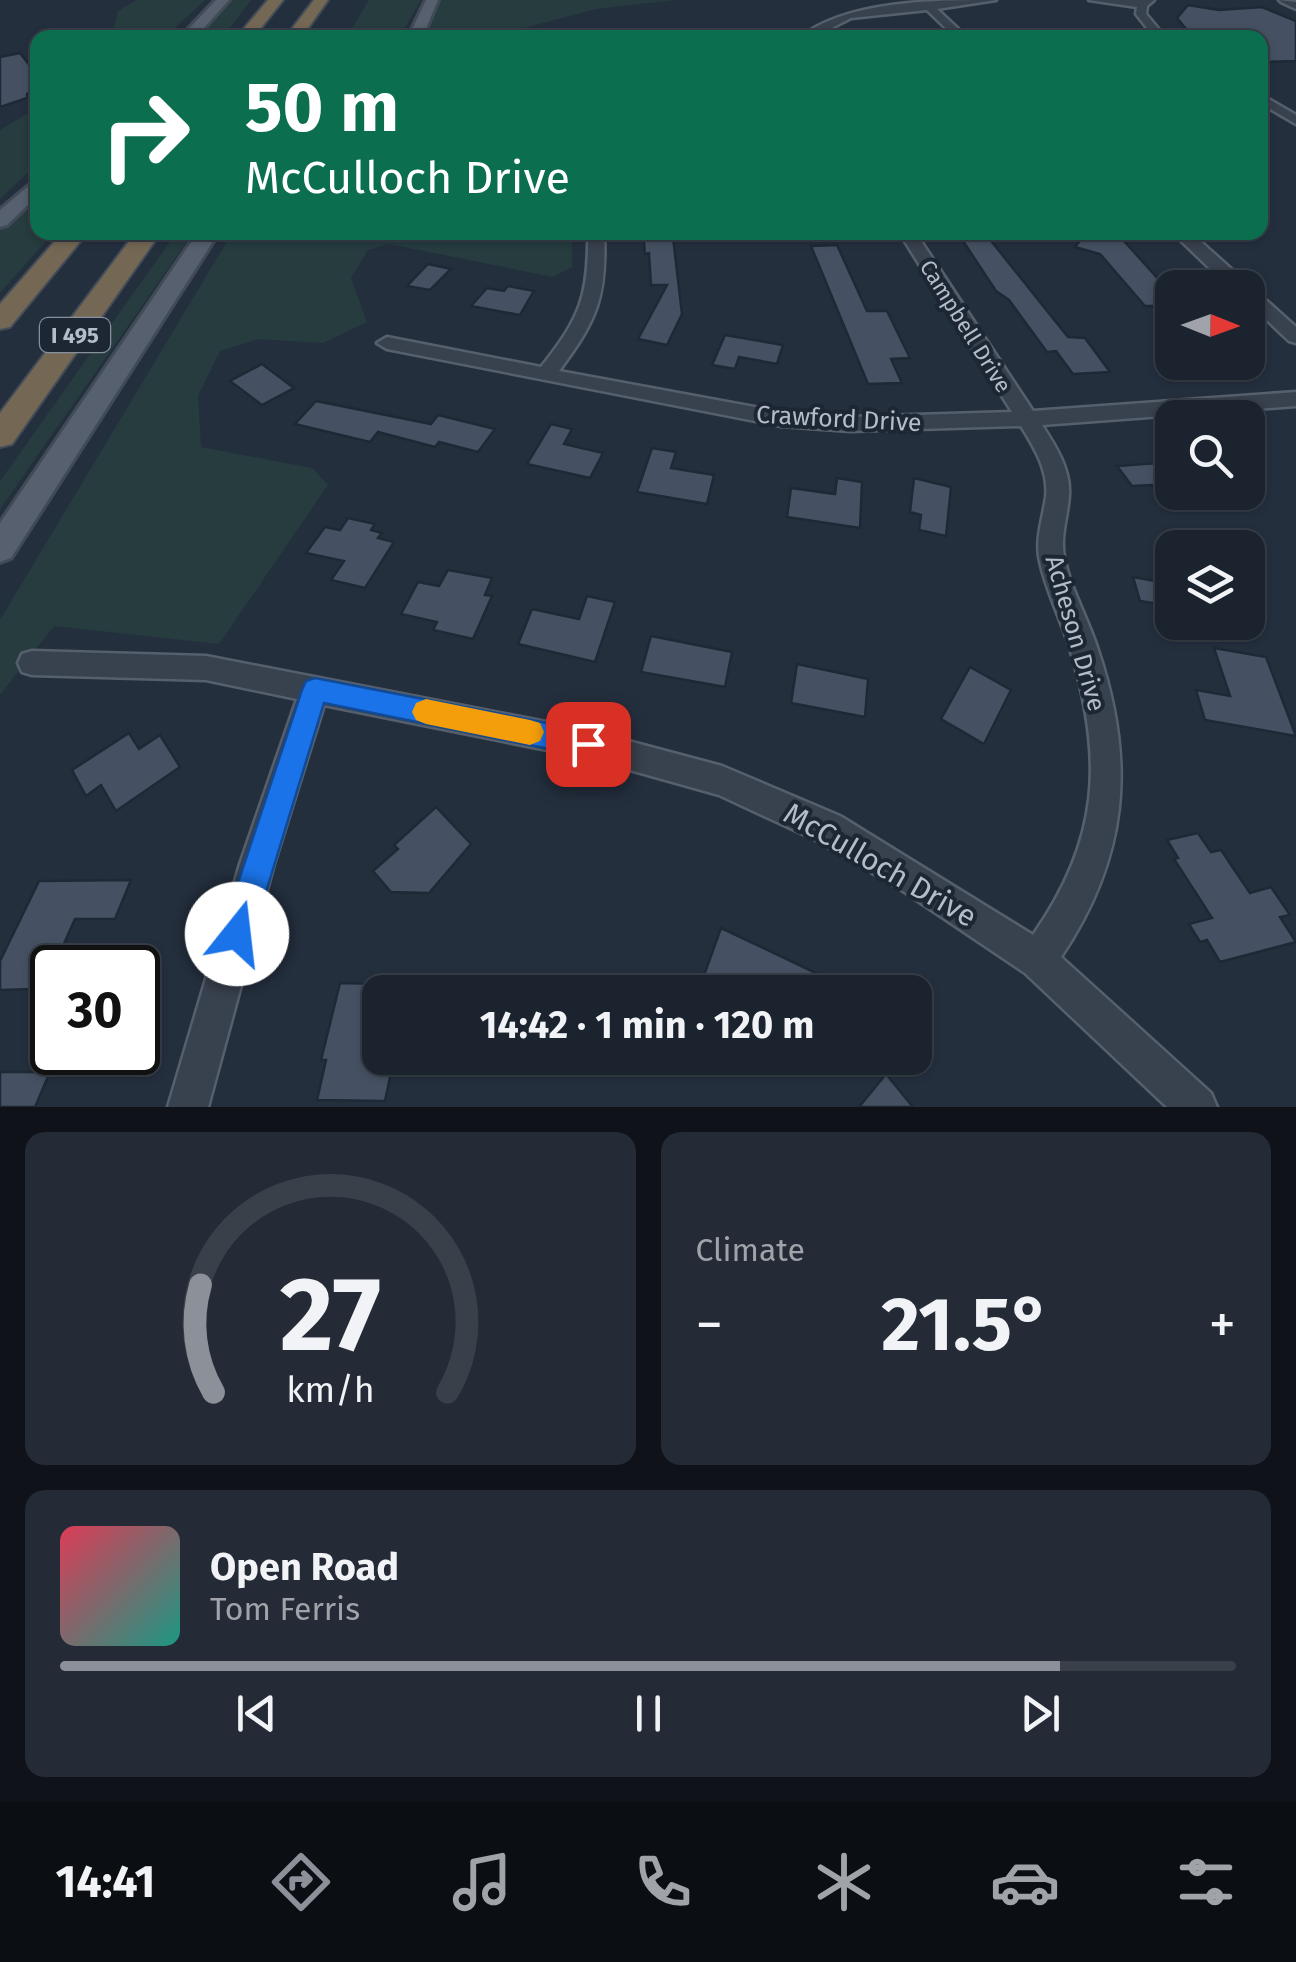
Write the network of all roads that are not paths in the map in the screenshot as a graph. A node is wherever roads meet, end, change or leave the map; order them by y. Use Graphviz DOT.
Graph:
graph roads {
  1 [pos="223,0"];
  2 [pos="260,0"];
  3 [pos="276,0"];
  4 [pos="321,0"];
  5 [pos="432,0"];
  6 [pos="991,0"];
  7 [pos="1094,0"];
  8 [pos="1284,0"];
  9 [pos="1145,3"];
  10 [pos="926,5"];
  11 [pos="1296,6"];
  12 [pos="194,30"];
  13 [pos="247,30"];
  14 [pos="251,30"];
  15 [pos="299,30"];
  16 [pos="419,30"];
  17 [pos="814,30"];
  18 [pos="954,30"];
  19 [pos="1154,30"];
  20 [pos="1268,103"];
  21 [pos="1296,120"];
  22 [pos="30,192"];
  23 [pos="0,220"];
  24 [pos="69,240"];
  25 [pos="143,240"];
  26 [pos="204,240"];
  27 [pos="596,240"];
  28 [pos="913,240"];
  29 [pos="1189,240"];
  30 [pos="1221,270"];
  31 [pos="1265,309"];
  32 [pos="0,321"];
  33 [pos="1296,337"];
  34 [pos="387,343"];
  35 [pos="547,373"];
  36 [pos="1296,400"];
  37 [pos="1025,419"];
  38 [pos="0,436"];
  39 [pos="0,549"];
  40 [pos="32,663"];
  41 [pos="315,690"];
  42 [pos="1038,960"];
  43 [pos="188,1107"];
  44 [pos="1196,1107"];
  1 -- 12 [label="main road"];
  2 -- 13 [label="highway"];
  3 -- 14 [label="highway"];
  4 -- 15 [label="highway"];
  5 -- 16 [label="main road"];
  6 -- 10 [label="street"];
  7 -- 9 [label="street"];
  8 -- 11 [label="street"];
  9 -- 19 [label="street"];
  10 -- 17 [label="street"];
  10 -- 18 [label="street"];
  20 -- 21 [label="street"];
  22 -- 23 [label="main road"];
  24 -- 32 [label="highway, I 495"];
  25 -- 38 [label="highway, I 495"];
  26 -- 39 [label="main road"];
  27 -- 35 [label="street"];
  28 -- 37 [label="street, Campbell Drive"];
  29 -- 30 [label="street"];
  31 -- 33 [label="street"];
  34 -- 35 [label="street, Crawford Drive"];
  35 -- 37 [label="street, Crawford Drive"];
  36 -- 37 [label="street, Crawford Drive"];
  37 -- 42 [label="street, Acheson Drive"];
  40 -- 41 [label="street, McCulloch Drive"];
  41 -- 42 [label="street, McCulloch Drive"];
  41 -- 43 [label="street"];
  42 -- 44 [label="street, McCulloch Drive"];
}
